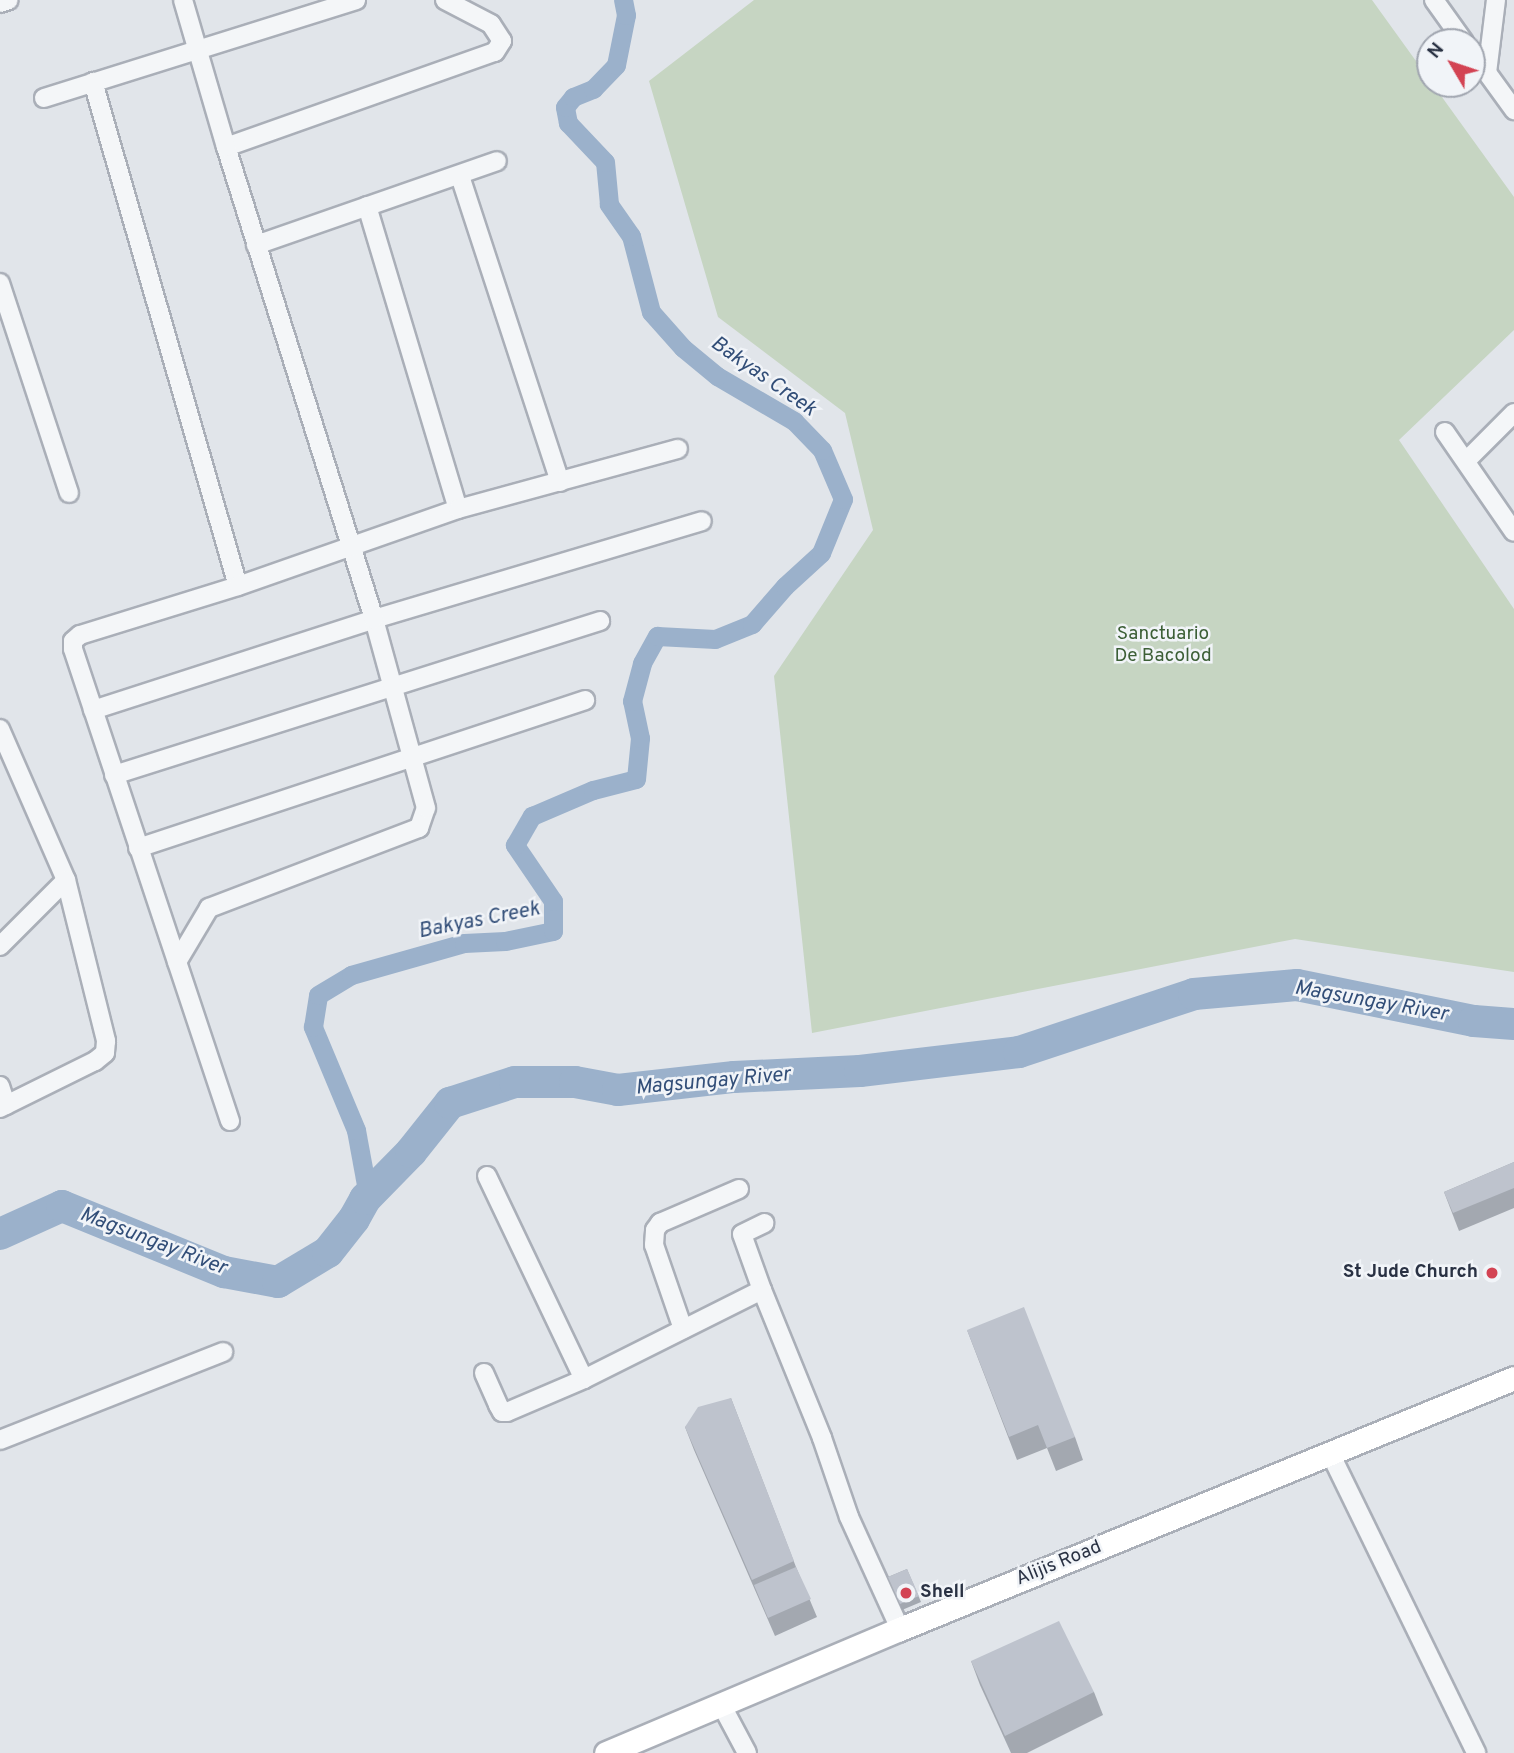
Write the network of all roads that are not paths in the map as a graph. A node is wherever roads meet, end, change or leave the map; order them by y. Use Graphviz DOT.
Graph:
graph roads {
  1 [pos="9,0"];
  2 [pos="183,0"];
  3 [pos="356,0"];
  4 [pos="445,0"];
  5 [pos="1434,0"];
  6 [pos="1496,0"];
  7 [pos="0,3"];
  8 [pos="1454,28"];
  9 [pos="197,51"];
  10 [pos="1487,73"];
  11 [pos="93,82"];
  12 [pos="44,98"];
  13 [pos="1514,110"];
  14 [pos="226,147"];
  15 [pos="497,161"];
  16 [pos="460,176"];
  17 [pos="367,206"];
  18 [pos="256,245"];
  19 [pos="0,283"];
  20 [pos="1514,413"];
  21 [pos="1445,432"];
  22 [pos="678,449"];
  23 [pos="1466,461"];
  24 [pos="560,482"];
  25 [pos="69,493"];
  26 [pos="458,509"];
  27 [pos="702,521"];
  28 [pos="1514,532"];
  29 [pos="350,548"];
  30 [pos="238,586"];
  31 [pos="374,619"];
  32 [pos="600,621"];
  33 [pos="394,688"];
  34 [pos="585,700"];
  35 [pos="93,710"];
  36 [pos="0,729"];
  37 [pos="412,759"];
  38 [pos="114,775"];
  39 [pos="138,848"];
  40 [pos="66,880"];
  41 [pos="0,946"];
  42 [pos="177,962"];
  43 [pos="0,1086"];
  44 [pos="3,1106"];
  45 [pos="230,1121"];
  46 [pos="487,1176"];
  47 [pos="739,1189"];
  48 [pos="765,1223"];
  49 [pos="762,1290"];
  50 [pos="683,1329"];
  51 [pos="223,1352"];
  52 [pos="484,1373"];
  53 [pos="1514,1378"];
  54 [pos="584,1379"];
  55 [pos="0,1440"];
  56 [pos="1330,1453"];
  57 [pos="900,1629"];
  58 [pos="721,1704"];
  59 [pos="606,1753"];
  60 [pos="747,1753"];
  61 [pos="1476,1753"];
  1 -- 7 [label="street"];
  2 -- 9 [label="street"];
  3 -- 9 [label="street"];
  4 -- 14 [label="street"];
  5 -- 8 [label="street"];
  6 -- 10 [label="street"];
  9 -- 11 [label="street"];
  9 -- 14 [label="street"];
  10 -- 13 [label="street"];
  11 -- 12 [label="street"];
  11 -- 30 [label="street"];
  14 -- 18 [label="street"];
  15 -- 16 [label="street"];
  16 -- 17 [label="street"];
  16 -- 24 [label="street"];
  17 -- 18 [label="street"];
  17 -- 26 [label="street"];
  18 -- 29 [label="street"];
  19 -- 25 [label="street"];
  20 -- 23 [label="street"];
  21 -- 23 [label="street"];
  22 -- 24 [label="street"];
  23 -- 28 [label="street"];
  24 -- 26 [label="street"];
  26 -- 29 [label="street"];
  27 -- 31 [label="street"];
  29 -- 30 [label="street"];
  29 -- 31 [label="street"];
  30 -- 35 [label="street"];
  31 -- 33 [label="street"];
  31 -- 35 [label="street"];
  32 -- 33 [label="street"];
  33 -- 37 [label="street"];
  33 -- 38 [label="street"];
  34 -- 37 [label="street"];
  35 -- 38 [label="street"];
  36 -- 40 [label="street"];
  37 -- 39 [label="street"];
  37 -- 42 [label="street"];
  38 -- 39 [label="street"];
  39 -- 42 [label="street"];
  40 -- 41 [label="street"];
  40 -- 44 [label="street"];
  42 -- 45 [label="street"];
  43 -- 44 [label="street"];
  46 -- 54 [label="street"];
  47 -- 50 [label="street"];
  48 -- 49 [label="street"];
  49 -- 50 [label="street"];
  49 -- 57 [label="street"];
  50 -- 54 [label="street"];
  51 -- 55 [label="street"];
  52 -- 54 [label="street"];
  53 -- 56 [label="main road, Alijis Road"];
  56 -- 57 [label="main road, Alijis Road"];
  56 -- 61 [label="street"];
  57 -- 58 [label="main road, Alijis Road"];
  58 -- 59 [label="main road, Alijis Road"];
  58 -- 60 [label="street"];
}
